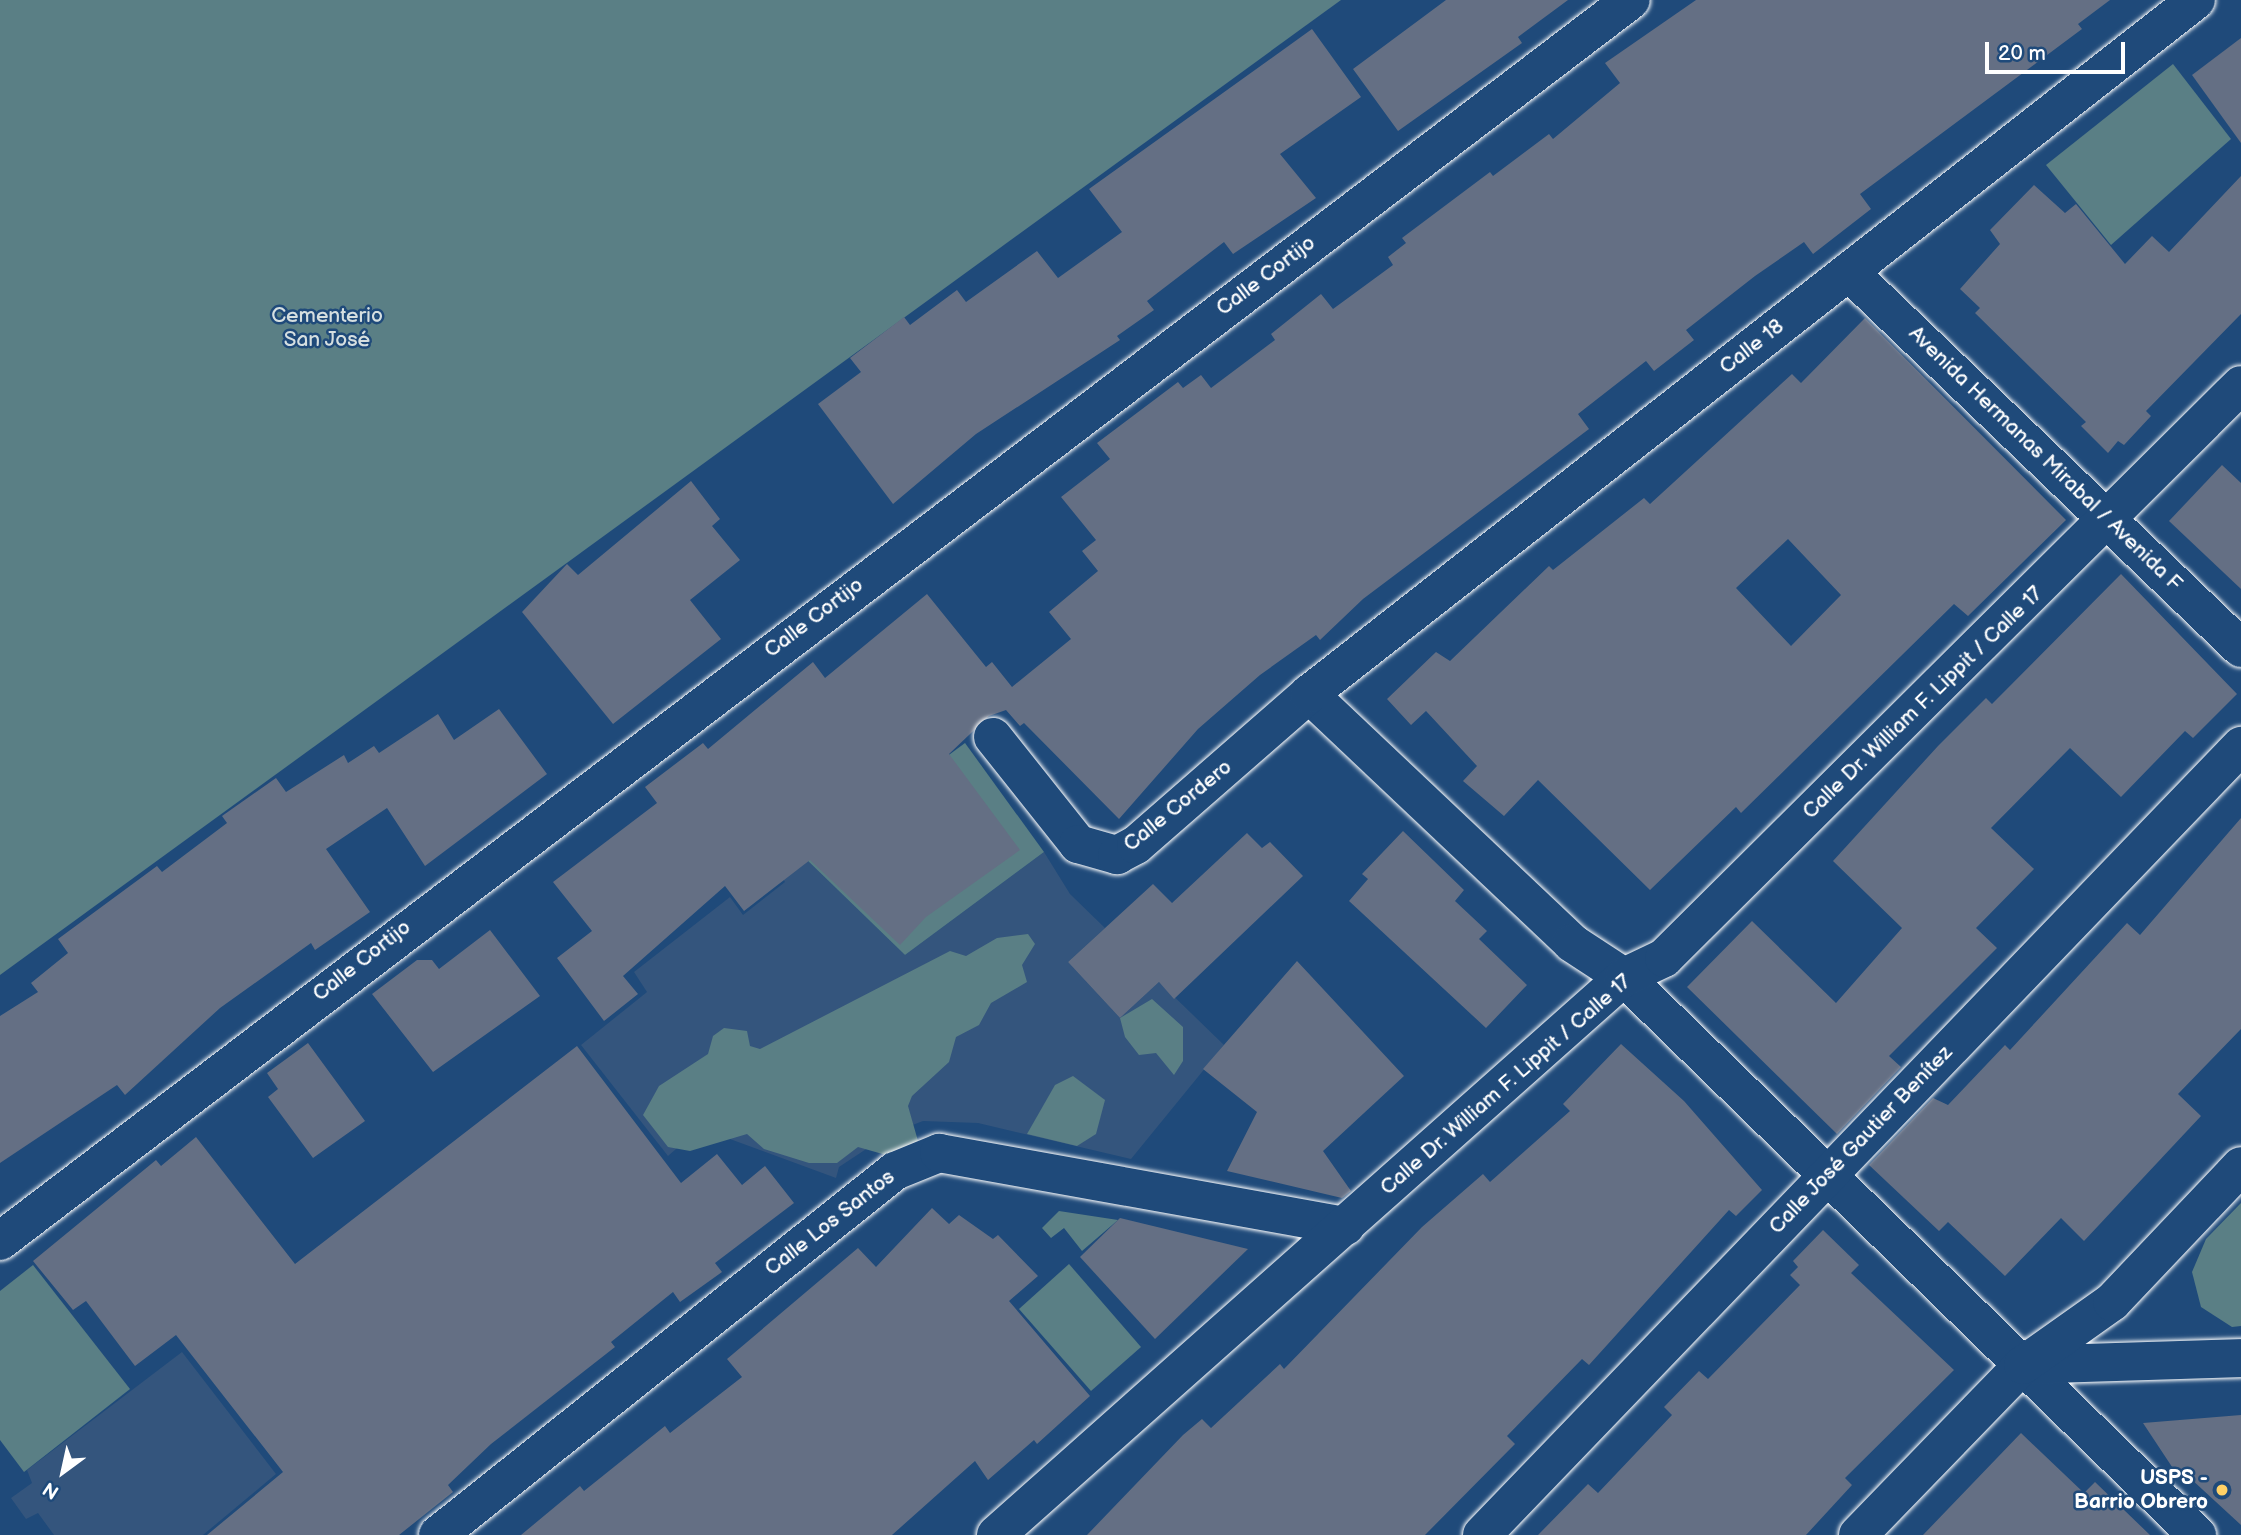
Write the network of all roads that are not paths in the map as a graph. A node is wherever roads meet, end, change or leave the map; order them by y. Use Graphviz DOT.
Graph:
graph roads {
  1 [pos="1632,0"];
  2 [pos="2196,0"];
  3 [pos="1849,272"];
  4 [pos="2241,385"];
  5 [pos="2110,520"];
  6 [pos="2241,648"];
  7 [pos="1308,694"];
  8 [pos="993,737"];
  9 [pos="2241,746"];
  10 [pos="1624,977"];
  11 [pos="2241,1166"];
  12 [pos="1826,1175"];
  13 [pos="1345,1226"];
  14 [pos="0,1241"];
  15 [pos="2241,1357"];
  16 [pos="2023,1365"];
  17 [pos="438,1535"];
  18 [pos="996,1535"];
  19 [pos="1482,1535"];
  20 [pos="1858,1535"];
  21 [pos="2197,1535"];
  1 -- 14 [label="street, Calle Cortijo"];
  2 -- 3 [label="street, Calle 18"];
  3 -- 5 [label="street, Avenida Hermanas Mirabal / Avenida F"];
  3 -- 7 [label="street, Calle 18"];
  4 -- 5 [label="street, Calle Dr. William F. Lippit / Calle 17"];
  5 -- 6 [label="street, Avenida Hermanas Mirabal / Avenida F"];
  5 -- 10 [label="street, Calle Dr. William F. Lippit / Calle 17"];
  7 -- 8 [label="street, Calle Cordero"];
  7 -- 10 [label="street"];
  9 -- 12 [label="street, Calle José Gautier Benítez"];
  10 -- 12 [label="street"];
  10 -- 13 [label="street, Calle Dr. William F. Lippit / Calle 17"];
  11 -- 16 [label="street"];
  12 -- 16 [label="street"];
  12 -- 19 [label="street, Calle José Gautier Benítez"];
  13 -- 17 [label="street, Calle Los Santos"];
  13 -- 18 [label="street, Calle Dr. William F. Lippit / Calle 17"];
  15 -- 16 [label="street"];
  16 -- 20 [label="street"];
  16 -- 21 [label="street"];
}
